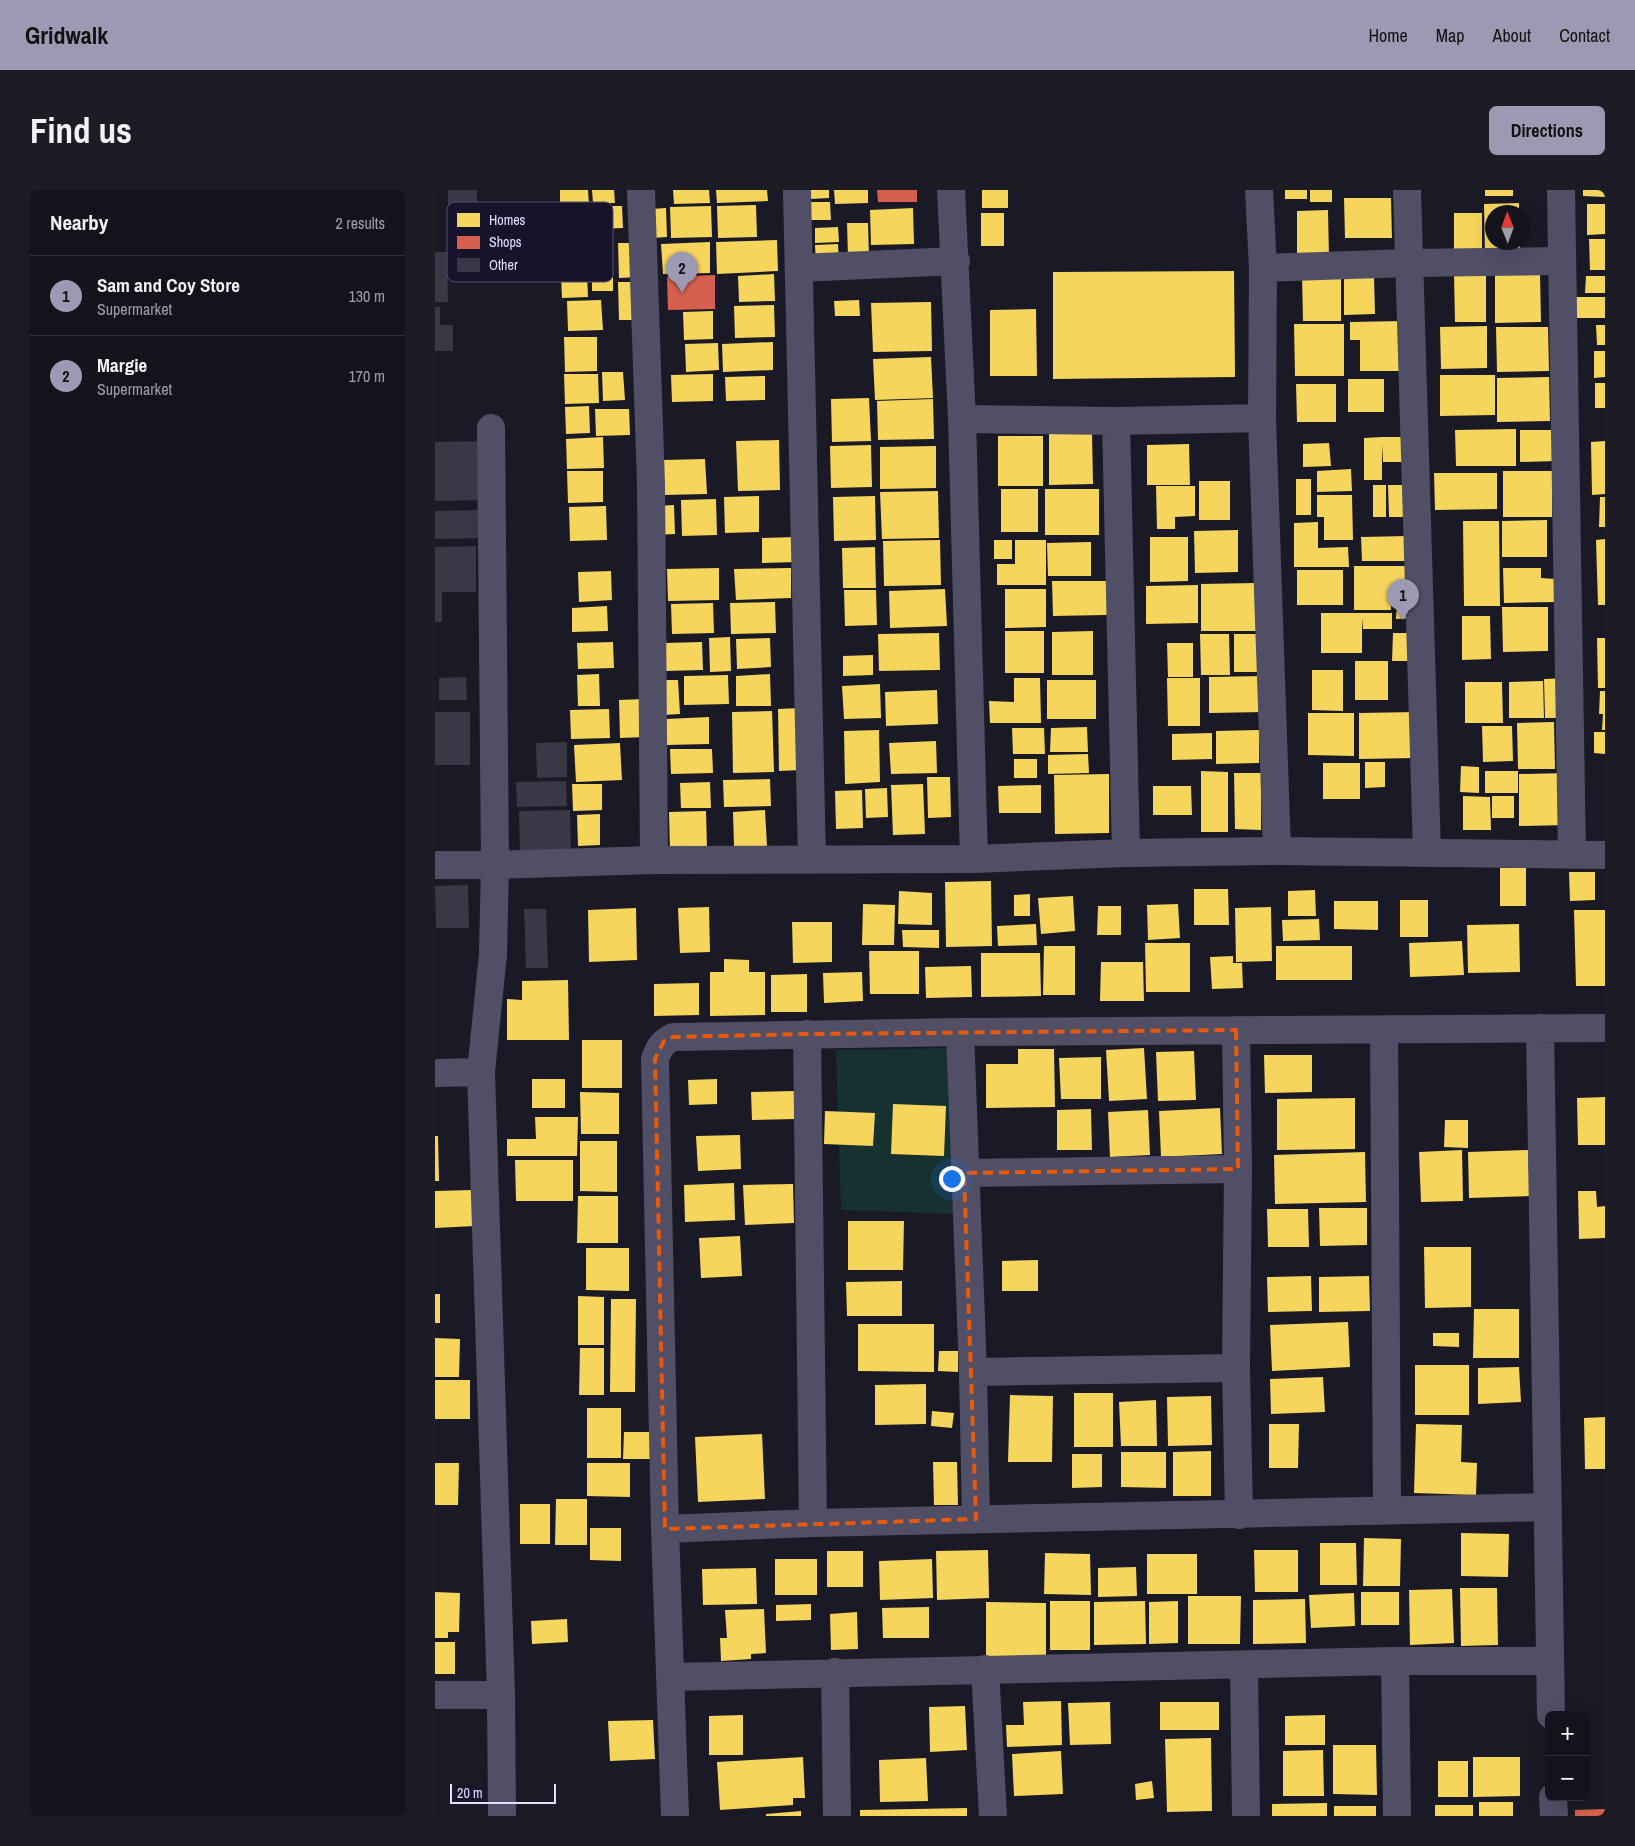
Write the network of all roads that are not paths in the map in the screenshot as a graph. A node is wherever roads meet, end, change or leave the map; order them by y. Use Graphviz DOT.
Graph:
graph roads {
  1 [pos="641,190"];
  2 [pos="797,190"];
  3 [pos="951,190"];
  4 [pos="1259,190"];
  5 [pos="1407,190"];
  6 [pos="1561,190"];
  7 [pos="956,261"];
  8 [pos="1562,261"];
  9 [pos="1409,263"];
  10 [pos="799,268"];
  11 [pos="1263,268"];
  12 [pos="1262,418"];
  13 [pos="962,419"];
  14 [pos="1116,421"];
  15 [pos="491,428"];
  16 [pos="1277,851"];
  17 [pos="1126,853"];
  18 [pos="1427,853"];
  19 [pos="1572,855"];
  20 [pos="1605,855"];
  21 [pos="974,859"];
  22 [pos="654,860"];
  23 [pos="812,860"];
  24 [pos="435,865"];
  25 [pos="495,865"];
  26 [pos="1540,1028"];
  27 [pos="1605,1028"];
  28 [pos="1236,1030"];
  29 [pos="1384,1030"];
  30 [pos="960,1032"];
  31 [pos="807,1034"];
  32 [pos="481,1072"];
  33 [pos="435,1073"];
  34 [pos="1238,1169"];
  35 [pos="964,1173"];
  36 [pos="1236,1368"];
  37 [pos="973,1372"];
  38 [pos="1548,1508"];
  39 [pos="1387,1510"];
  40 [pos="1239,1515"];
  41 [pos="976,1519"];
  42 [pos="813,1523"];
  43 [pos="665,1529"];
  44 [pos="1395,1661"];
  45 [pos="1549,1661"];
  46 [pos="1244,1665"];
  47 [pos="985,1669"];
  48 [pos="835,1672"];
  49 [pos="670,1677"];
  50 [pos="435,1695"];
  51 [pos="501,1695"];
  52 [pos="1551,1711"];
  53 [pos="1553,1801"];
  54 [pos="502,1816"];
  55 [pos="675,1816"];
  56 [pos="837,1816"];
  57 [pos="993,1816"];
  58 [pos="1247,1816"];
  59 [pos="1397,1816"];
  60 [pos="1554,1816"];
  1 -- 22 [label="street"];
  2 -- 10 [label="street"];
  3 -- 7 [label="street"];
  4 -- 11 [label="street"];
  5 -- 9 [label="street"];
  6 -- 8 [label="street"];
  7 -- 10 [label="street"];
  7 -- 13 [label="street"];
  8 -- 9 [label="street"];
  8 -- 19 [label="street"];
  9 -- 11 [label="street"];
  9 -- 18 [label="street"];
  10 -- 23 [label="street"];
  11 -- 12 [label="street"];
  12 -- 14 [label="street"];
  12 -- 16 [label="street"];
  13 -- 14 [label="street"];
  13 -- 21 [label="street"];
  14 -- 17 [label="street"];
  15 -- 25 [label="street"];
  16 -- 17 [label="street"];
  16 -- 18 [label="street"];
  17 -- 21 [label="street"];
  18 -- 19 [label="street"];
  19 -- 20 [label="street"];
  21 -- 23 [label="street"];
  22 -- 23 [label="street"];
  22 -- 25 [label="street"];
  24 -- 25 [label="street"];
  25 -- 32 [label="street"];
  26 -- 27 [label="street"];
  26 -- 29 [label="street"];
  26 -- 38 [label="street"];
  28 -- 29 [label="street"];
  28 -- 30 [label="street"];
  28 -- 34 [label="street"];
  29 -- 39 [label="street"];
  30 -- 31 [label="street"];
  30 -- 35 [label="street"];
  31 -- 42 [label="street"];
  31 -- 43 [label="street"];
  32 -- 33 [label="street"];
  32 -- 51 [label="street"];
  34 -- 35 [label="street"];
  34 -- 36 [label="street"];
  35 -- 37 [label="street"];
  36 -- 37 [label="street"];
  36 -- 40 [label="street"];
  37 -- 41 [label="street"];
  38 -- 39 [label="street"];
  38 -- 45 [label="street"];
  39 -- 40 [label="street"];
  40 -- 41 [label="street"];
  41 -- 42 [label="street"];
  42 -- 43 [label="street"];
  43 -- 49 [label="street"];
  44 -- 45 [label="street"];
  44 -- 46 [label="street"];
  44 -- 59 [label="street"];
  45 -- 52 [label="street"];
  46 -- 47 [label="street"];
  46 -- 58 [label="street"];
  47 -- 48 [label="street"];
  47 -- 57 [label="street"];
  48 -- 49 [label="street"];
  48 -- 56 [label="street"];
  49 -- 55 [label="street"];
  50 -- 51 [label="street"];
  51 -- 54 [label="street"];
  53 -- 60 [label="street"];
}
